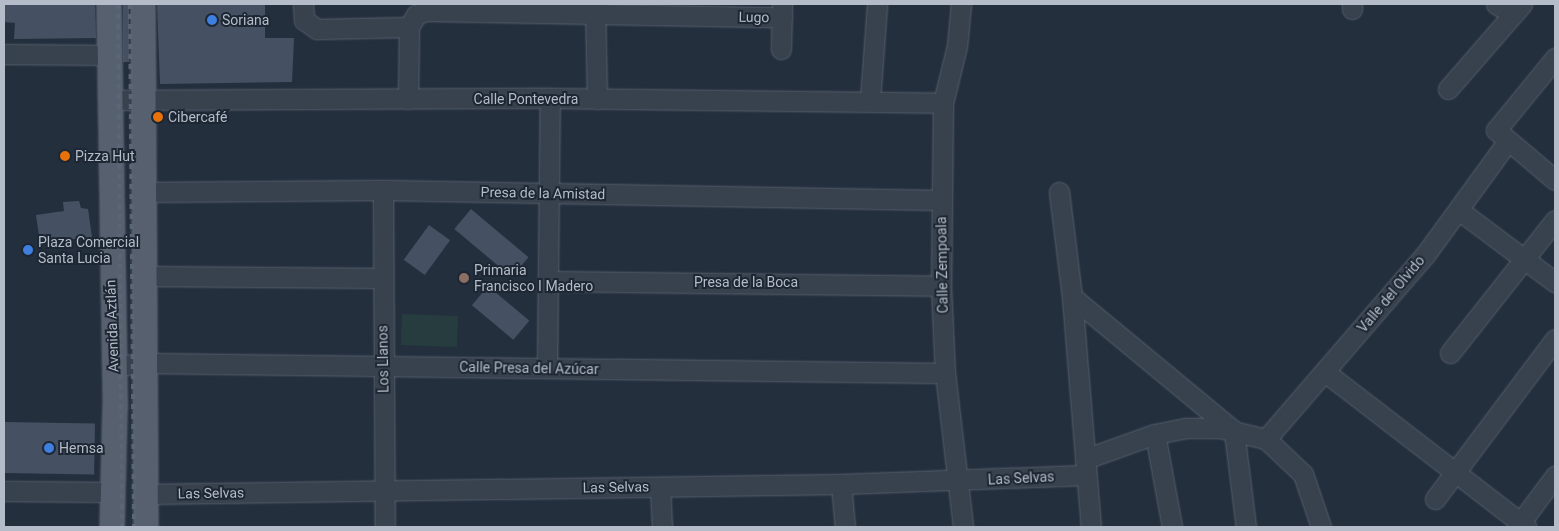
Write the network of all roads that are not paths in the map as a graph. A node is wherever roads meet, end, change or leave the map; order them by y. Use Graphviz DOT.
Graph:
graph roads {
  1 [pos="108,4"];
  2 [pos="144,4"];
  3 [pos="303,4"];
  4 [pos="877,4"];
  5 [pos="961,4"];
  6 [pos="1496,4"];
  7 [pos="425,8"];
  8 [pos="509,8"];
  9 [pos="596,9"];
  10 [pos="1517,9"];
  11 [pos="782,11"];
  12 [pos="409,28"];
  13 [pos="781,48"];
  14 [pos="4,54"];
  15 [pos="109,55"];
  16 [pos="1555,58"];
  17 [pos="1448,89"];
  18 [pos="550,98"];
  19 [pos="408,99"];
  20 [pos="597,99"];
  21 [pos="109,100"];
  22 [pos="144,100"];
  23 [pos="870,100"];
  24 [pos="943,103"];
  25 [pos="1501,136"];
  26 [pos="1555,180"];
  27 [pos="383,190"];
  28 [pos="145,192"];
  29 [pos="1059,192"];
  30 [pos="551,193"];
  31 [pos="941,200"];
  32 [pos="1460,211"];
  33 [pos="1555,220"];
  34 [pos="1524,257"];
  35 [pos="144,276"];
  36 [pos="382,278"];
  37 [pos="550,281"];
  38 [pos="1555,282"];
  39 [pos="941,286"];
  40 [pos="1072,297"];
  41 [pos="1555,339"];
  42 [pos="1450,353"];
  43 [pos="145,363"];
  44 [pos="113,366"];
  45 [pos="384,366"];
  46 [pos="547,368"];
  47 [pos="1324,372"];
  48 [pos="945,373"];
  49 [pos="1234,431"];
  50 [pos="1155,434"];
  51 [pos="1266,439"];
  52 [pos="1085,467"];
  53 [pos="1456,473"];
  54 [pos="1555,476"];
  55 [pos="956,482"];
  56 [pos="842,484"];
  57 [pos="660,487"];
  58 [pos="4,491"];
  59 [pos="385,491"];
  60 [pos="112,492"];
  61 [pos="146,494"];
  62 [pos="1435,499"];
  63 [pos="1521,526"];
  64 [pos="112,527"];
  65 [pos="146,527"];
  66 [pos="385,527"];
  67 [pos="662,527"];
  68 [pos="845,527"];
  69 [pos="963,527"];
  70 [pos="1091,527"];
  71 [pos="1172,527"];
  72 [pos="1246,527"];
  73 [pos="1321,527"];
  1 -- 15 [label="main road, Avenida Aztlán"];
  2 -- 22 [label="main road"];
  3 -- 12 [label="street"];
  4 -- 23 [label="street"];
  5 -- 24 [label="street, Calle Zempoala"];
  6 -- 10 [label="street"];
  7 -- 8 [label="street, Lugo"];
  7 -- 12 [label="street"];
  8 -- 9 [label="street, Lugo"];
  9 -- 11 [label="street, Lugo"];
  9 -- 20 [label="street"];
  10 -- 17 [label="street"];
  11 -- 13 [label="street"];
  12 -- 19 [label="street"];
  14 -- 15 [label="street"];
  15 -- 21 [label="main road, Avenida Aztlán"];
  16 -- 25 [label="street, Valle del Olvido"];
  18 -- 19 [label="street, Calle Pontevedra"];
  18 -- 20 [label="street, Calle Pontevedra"];
  18 -- 30 [label="street"];
  19 -- 22 [label="street, Calle Pontevedra"];
  20 -- 23 [label="street, Calle Pontevedra"];
  21 -- 22 [label="street, Calle Pontevedra"];
  21 -- 44 [label="main road, Avenida Aztlán"];
  22 -- 28 [label="main road"];
  23 -- 24 [label="street, Calle Pontevedra"];
  24 -- 31 [label="street, Calle Zempoala"];
  25 -- 26 [label="street"];
  25 -- 32 [label="street, Valle del Olvido"];
  27 -- 28 [label="street, Presa de la Amistad"];
  27 -- 30 [label="street, Presa de la Amistad"];
  27 -- 36 [label="street, Los Llanos"];
  28 -- 35 [label="main road"];
  29 -- 40 [label="street"];
  30 -- 31 [label="street, Presa de la Amistad"];
  30 -- 37 [label="street"];
  31 -- 39 [label="street, Calle Zempoala"];
  32 -- 34 [label="street"];
  32 -- 47 [label="street, Valle del Olvido"];
  33 -- 34 [label="street"];
  34 -- 38 [label="street"];
  34 -- 42 [label="street"];
  35 -- 36 [label="street"];
  35 -- 43 [label="main road"];
  36 -- 45 [label="street, Los Llanos"];
  37 -- 39 [label="street, Presa de la Boca"];
  37 -- 46 [label="street"];
  39 -- 48 [label="street, Calle Zempoala"];
  40 -- 49 [label="street"];
  40 -- 52 [label="street"];
  41 -- 53 [label="street"];
  43 -- 44 [label="street, Calle Presa del Azúcar"];
  43 -- 45 [label="street, Calle Presa del Azúcar"];
  43 -- 61 [label="main road"];
  44 -- 60 [label="main road, Avenida Aztlán"];
  45 -- 46 [label="street, Calle Presa del Azúcar"];
  45 -- 59 [label="street, Los Llanos"];
  46 -- 48 [label="street, Calle Presa del Azúcar"];
  47 -- 51 [label="street, Valle del Olvido"];
  47 -- 53 [label="street"];
  48 -- 55 [label="street, Calle Zempoala"];
  49 -- 50 [label="street, Las Selvas"];
  49 -- 51 [label="street, Las Selvas"];
  49 -- 72 [label="street"];
  50 -- 52 [label="street, Las Selvas"];
  50 -- 71 [label="street"];
  51 -- 73 [label="street"];
  52 -- 55 [label="street, Las Selvas"];
  52 -- 70 [label="street"];
  53 -- 62 [label="street"];
  53 -- 63 [label="street"];
  54 -- 63 [label="street"];
  55 -- 56 [label="street, Las Selvas"];
  55 -- 69 [label="street, Calle Zempoala"];
  56 -- 57 [label="street, Las Selvas"];
  56 -- 68 [label="street"];
  57 -- 59 [label="street, Las Selvas"];
  57 -- 67 [label="street"];
  58 -- 60 [label="street"];
  59 -- 61 [label="street, Las Selvas"];
  59 -- 66 [label="street, Los Llanos"];
  60 -- 64 [label="main road, Avenida Aztlán"];
  61 -- 65 [label="main road"];
}
